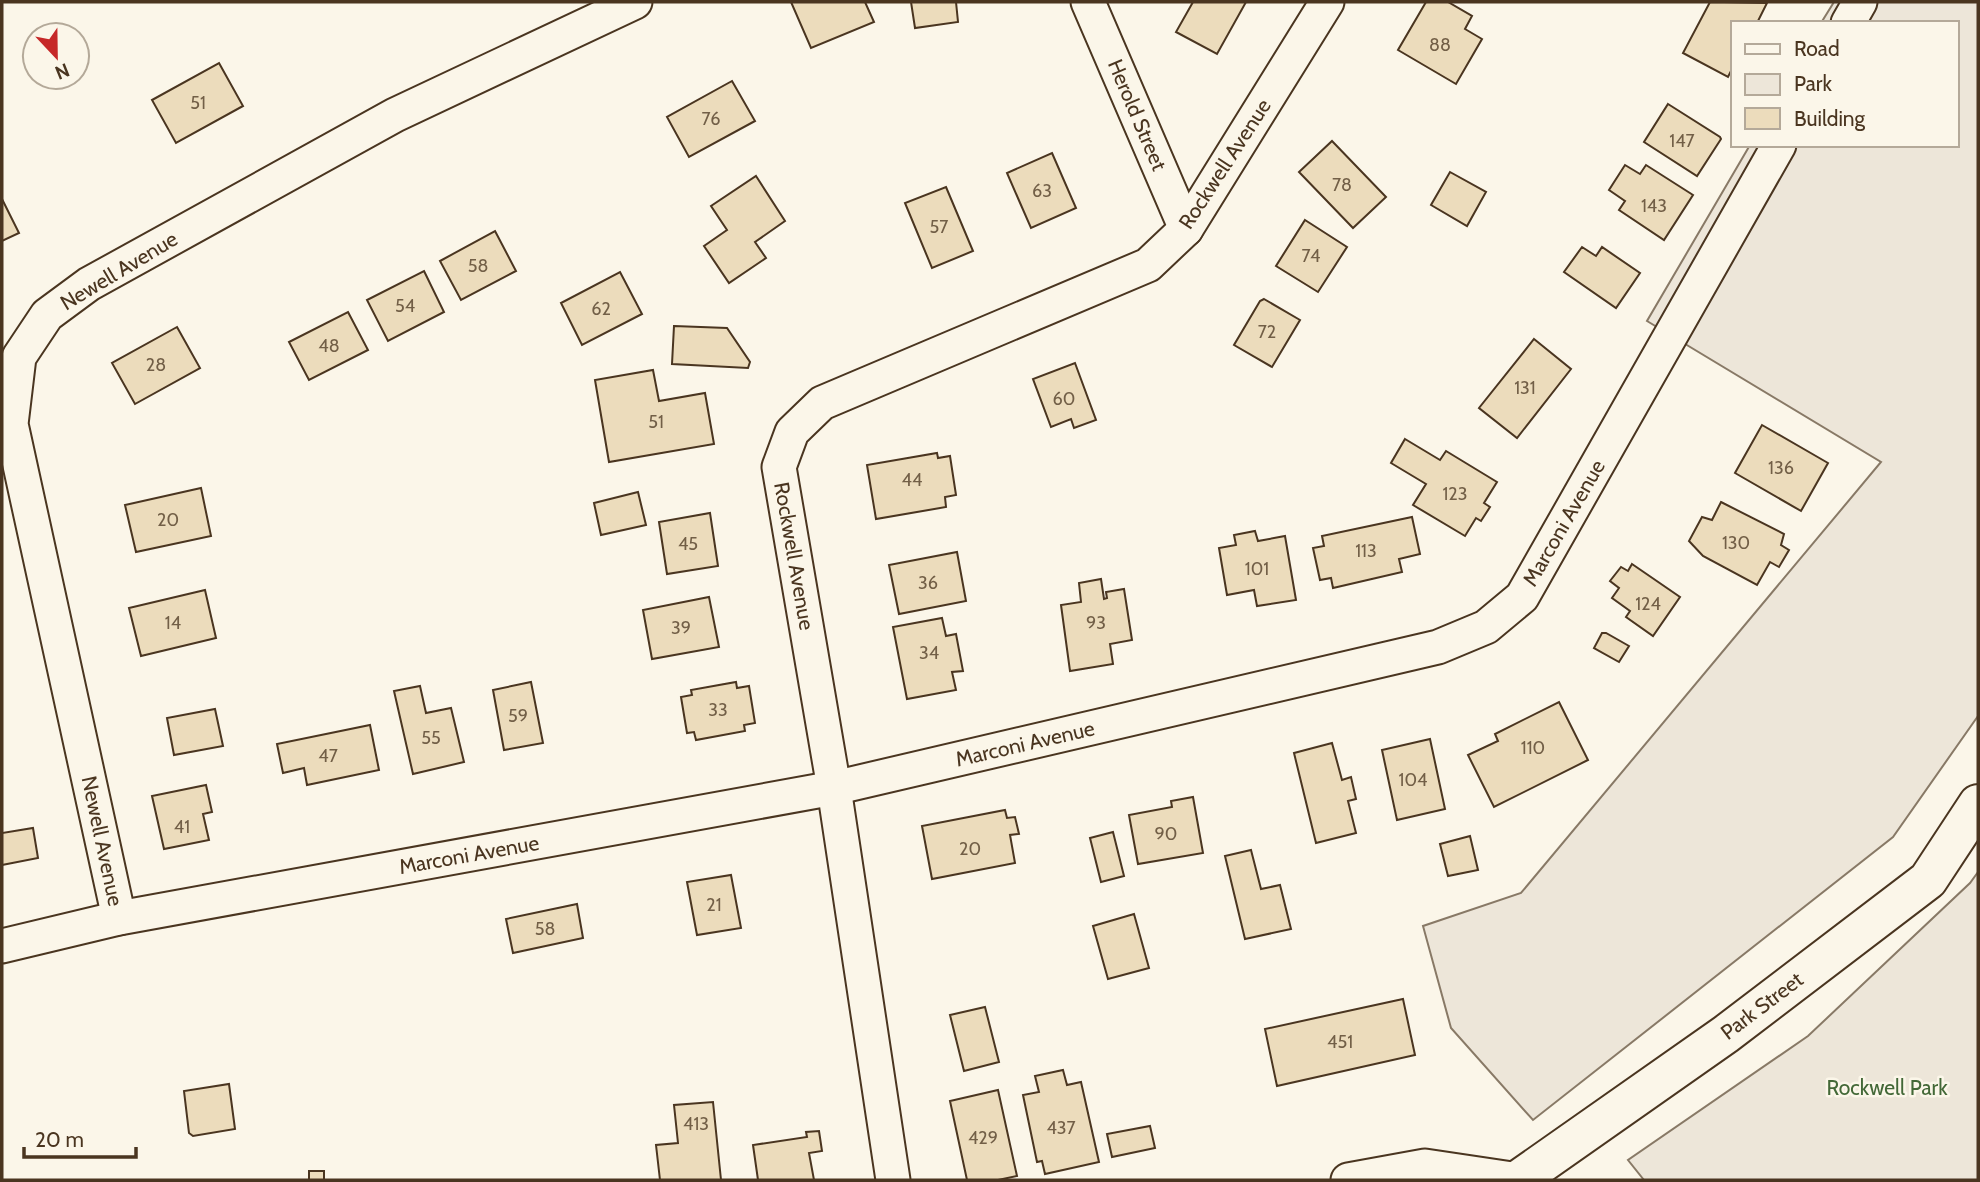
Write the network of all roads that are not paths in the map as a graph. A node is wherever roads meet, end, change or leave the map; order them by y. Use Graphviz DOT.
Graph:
graph roads {
  1 [pos="635,2"];
  2 [pos="1087,2"];
  3 [pos="1327,2"];
  4 [pos="1860,2"];
  5 [pos="1849,21"];
  6 [pos="1778,147"];
  7 [pos="1185,229"];
  8 [pos="834,788"];
  9 [pos="1978,804"];
  10 [pos="119,918"];
  11 [pos="2,946"];
  12 [pos="893,1180"];
  13 [pos="1348,1180"];
  14 [pos="1519,1180"];
  1 -- 10 [label="street, Newell Avenue"];
  2 -- 7 [label="street, Herold Street"];
  3 -- 7 [label="street, Rockwell Avenue"];
  4 -- 5 [label="street"];
  6 -- 8 [label="street, Marconi Avenue"];
  7 -- 8 [label="street, Rockwell Avenue"];
  8 -- 10 [label="street, Marconi Avenue"];
  8 -- 12 [label="street, Rockwell Avenue"];
  9 -- 14 [label="highway, Park Street"];
  10 -- 11 [label="street, Marconi Avenue"];
  13 -- 14 [label="street"];
}
